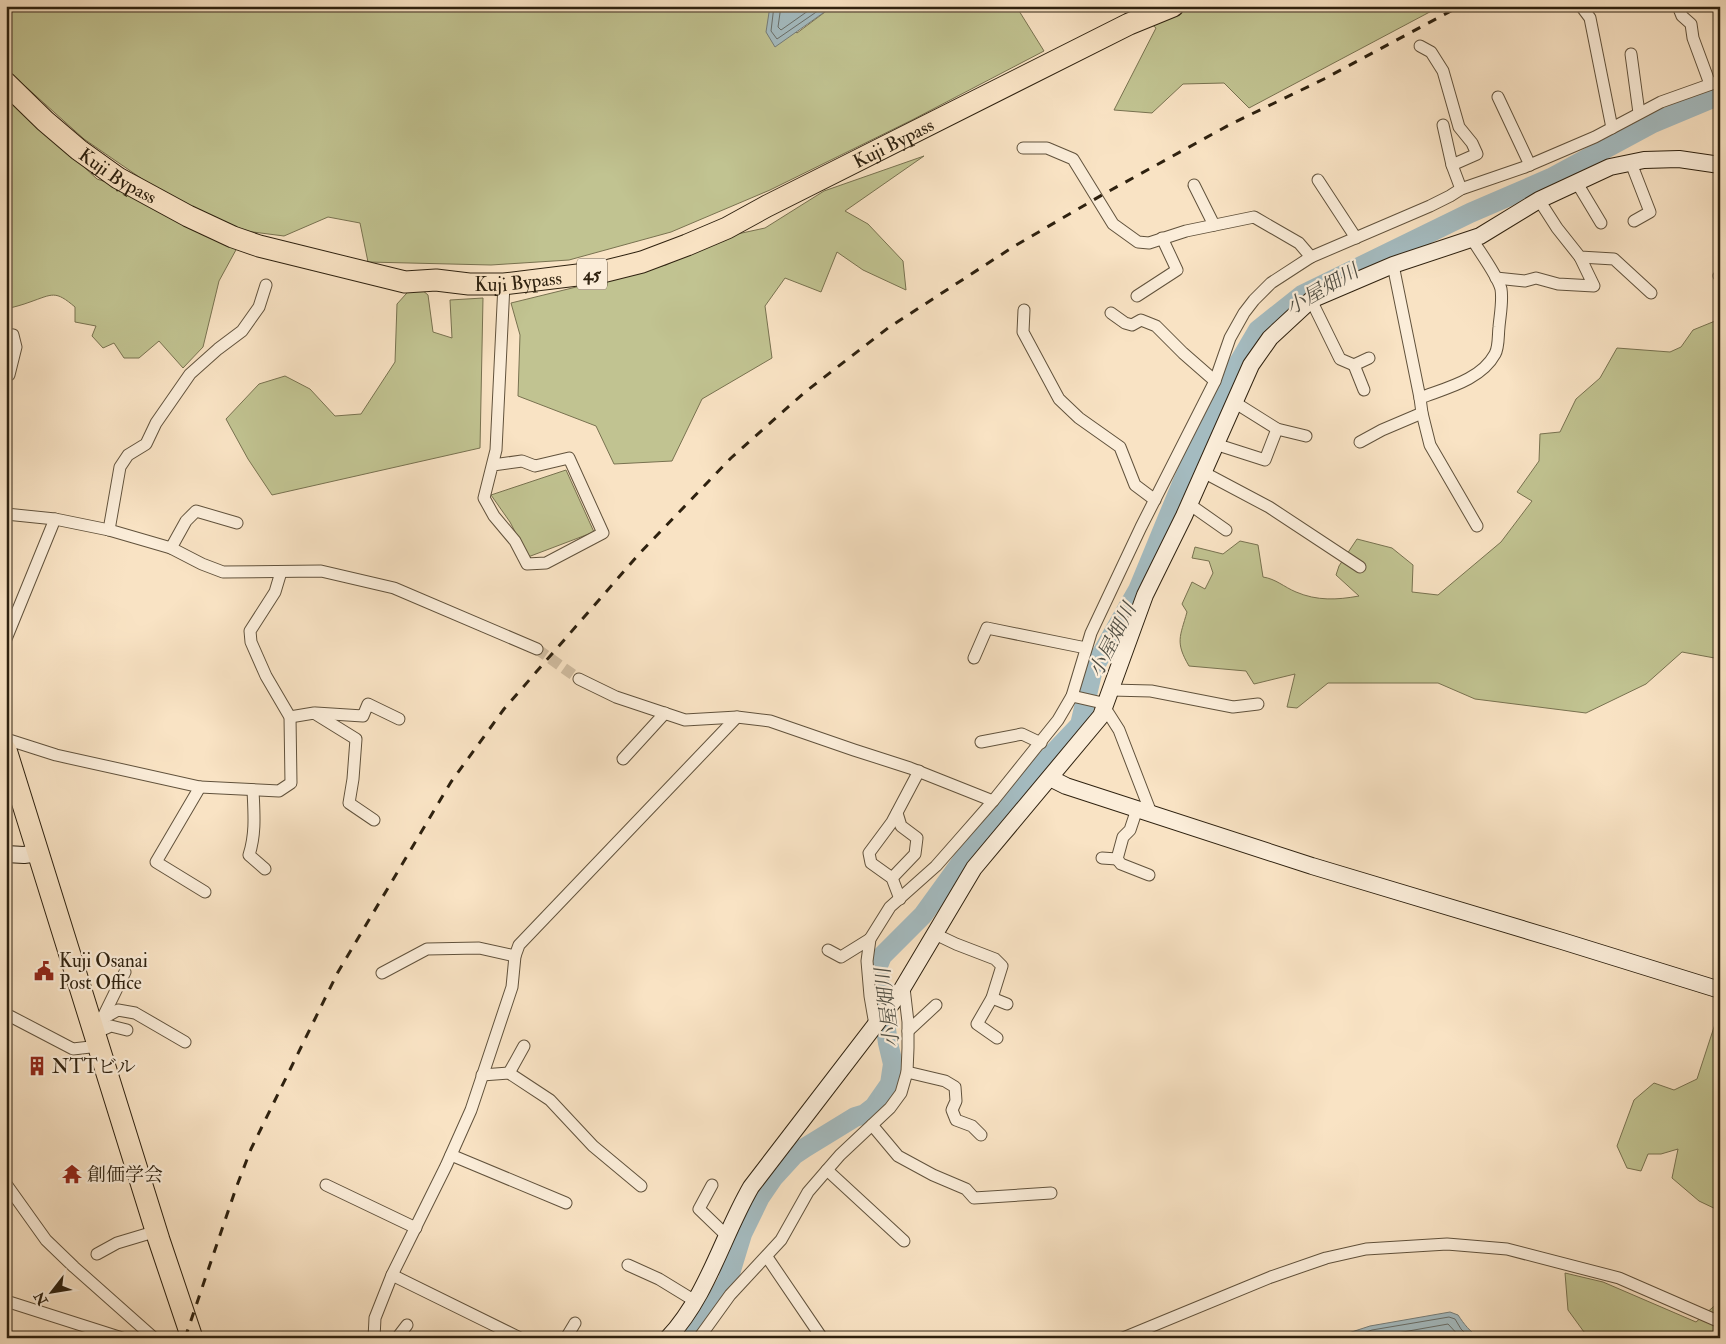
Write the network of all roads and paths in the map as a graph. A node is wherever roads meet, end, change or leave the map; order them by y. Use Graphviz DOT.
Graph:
graph roads {
  1 [pos="1173,6"];
  2 [pos="1581,6"];
  3 [pos="1678,6"];
  4 [pos="1420,46"];
  5 [pos="1631,54"];
  6 [pos="1715,82"];
  7 [pos="6,83"];
  8 [pos="1498,97"];
  9 [pos="1639,114"];
  10 [pos="1443,125"];
  11 [pos="1612,128"];
  12 [pos="1023,148"];
  13 [pos="1631,163"];
  14 [pos="1452,165"];
  15 [pos="1530,165"];
  16 [pos="1720,165"];
  17 [pos="1318,180"];
  18 [pos="1577,183"];
  19 [pos="1194,185"];
  20 [pos="1461,189"];
  21 [pos="1539,200"];
  22 [pos="1634,221"];
  23 [pos="1601,223"];
  24 [pos="1214,225"];
  25 [pos="1162,238"];
  26 [pos="1356,238"];
  27 [pos="1472,238"];
  28 [pos="1311,257"];
  29 [pos="1580,257"];
  30 [pos="1393,265"];
  31 [pos="1496,278"];
  32 [pos="504,284"];
  33 [pos="266,285"];
  34 [pos="1651,293"];
  35 [pos="1137,296"];
  36 [pos="1311,300"];
  37 [pos="1024,310"];
  38 [pos="1111,313"];
  39 [pos="6,334"];
  40 [pos="1369,358"];
  41 [pos="1354,365"];
  42 [pos="9,375"];
  43 [pos="1215,381"];
  44 [pos="1364,390"];
  45 [pos="1420,398"];
  46 [pos="1234,402"];
  47 [pos="1422,414"];
  48 [pos="1277,429"];
  49 [pos="1306,436"];
  50 [pos="1360,442"];
  51 [pos="1215,444"];
  52 [pos="493,465"];
  53 [pos="1203,472"];
  54 [pos="1155,500"];
  55 [pos="1189,504"];
  56 [pos="6,514"];
  57 [pos="56,519"];
  58 [pos="236,522"];
  59 [pos="1477,526"];
  60 [pos="109,530"];
  61 [pos="1226,530"];
  62 [pos="171,548"];
  63 [pos="1360,567"];
  64 [pos="281,572"];
  65 [pos="6,639"];
  66 [pos="1086,648"];
  67 [pos="537,649"];
  68 [pos="974,658"];
  69 [pos="579,679"];
  70 [pos="1076,697"];
  71 [pos="1105,701"];
  72 [pos="1258,704"];
  73 [pos="314,713"];
  74 [pos="665,713"];
  75 [pos="290,717"];
  76 [pos="737,717"];
  77 [pos="399,719"];
  78 [pos="6,739"];
  79 [pos="981,742"];
  80 [pos="1041,743"];
  81 [pos="6,750"];
  82 [pos="624,759"];
  83 [pos="919,771"];
  84 [pos="1050,778"];
  85 [pos="200,787"];
  86 [pos="253,790"];
  87 [pos="993,801"];
  88 [pos="1144,811"];
  89 [pos="897,813"];
  90 [pos="374,820"];
  91 [pos="39,852"];
  92 [pos="6,854"];
  93 [pos="1102,858"];
  94 [pos="1117,859"];
  95 [pos="265,868"];
  96 [pos="1149,875"];
  97 [pos="892,878"];
  98 [pos="205,892"];
  99 [pos="900,898"];
  100 [pos="935,934"];
  101 [pos="870,939"];
  102 [pos="828,950"];
  103 [pos="515,956"];
  104 [pos="124,972"];
  105 [pos="382,973"];
  106 [pos="1720,990"];
  107 [pos="902,991"];
  108 [pos="992,998"];
  109 [pos="1007,1004"];
  110 [pos="936,1005"];
  111 [pos="6,1014"];
  112 [pos="878,1022"];
  113 [pos="126,1030"];
  114 [pos="908,1032"];
  115 [pos="99,1033"];
  116 [pos="997,1038"];
  117 [pos="185,1042"];
  118 [pos="524,1046"];
  119 [pos="907,1072"];
  120 [pos="509,1073"];
  121 [pos="482,1076"];
  122 [pos="872,1124"];
  123 [pos="981,1135"];
  124 [pos="451,1155"];
  125 [pos="827,1170"];
  126 [pos="6,1184"];
  127 [pos="326,1185"];
  128 [pos="712,1185"];
  129 [pos="640,1186"];
  130 [pos="1051,1193"];
  131 [pos="566,1203"];
  132 [pos="416,1228"];
  133 [pos="156,1231"];
  134 [pos="727,1236"];
  135 [pos="904,1241"];
  136 [pos="97,1254"];
  137 [pos="767,1256"];
  138 [pos="628,1265"];
  139 [pos="392,1275"];
  140 [pos="6,1301"];
  141 [pos="695,1301"];
  142 [pos="1720,1322"];
  143 [pos="576,1323"];
  144 [pos="408,1325"];
  145 [pos="122,1338"];
  146 [pos="154,1338"];
  147 [pos="192,1338"];
  148 [pos="374,1338"];
  149 [pos="397,1338"];
  150 [pos="520,1338"];
  151 [pos="566,1338"];
  152 [pos="668,1338"];
  153 [pos="698,1338"];
  154 [pos="822,1338"];
  155 [pos="1123,1338"];
  1 -- 32 [label="highway, Kuji Bypass / 45"];
  2 -- 11 [label="street"];
  3 -- 6 [label="street"];
  4 -- 14 [label="street"];
  5 -- 9 [label="street"];
  6 -- 9 [label="street"];
  7 -- 32 [label="highway, Kuji Bypass / 45"];
  8 -- 15 [label="street"];
  9 -- 11 [label="street"];
  10 -- 14 [label="street"];
  11 -- 15 [label="street"];
  12 -- 25 [label="street"];
  13 -- 16 [label="street"];
  13 -- 18 [label="street"];
  13 -- 22 [label="street"];
  14 -- 20 [label="street"];
  15 -- 20 [label="street"];
  17 -- 26 [label="street"];
  18 -- 21 [label="street"];
  18 -- 23 [label="street"];
  19 -- 24 [label="street"];
  20 -- 26 [label="street"];
  21 -- 27 [label="street"];
  21 -- 29 [label="street"];
  24 -- 25 [label="street"];
  24 -- 28 [label="street"];
  25 -- 35 [label="street"];
  26 -- 28 [label="street"];
  27 -- 30 [label="street"];
  27 -- 31 [label="street"];
  28 -- 43 [label="street"];
  29 -- 31 [label="street"];
  29 -- 34 [label="street"];
  30 -- 36 [label="street"];
  30 -- 45 [label="street"];
  31 -- 45 [label="street"];
  32 -- 52 [label="street"];
  33 -- 60 [label="street"];
  36 -- 41 [label="street"];
  36 -- 46 [label="street"];
  37 -- 54 [label="street"];
  38 -- 43 [label="street"];
  39 -- 42 [label="street"];
  40 -- 41 [label="street"];
  41 -- 44 [label="street"];
  43 -- 54 [label="street"];
  45 -- 47 [label="street"];
  46 -- 48 [label="street"];
  46 -- 51 [label="street"];
  47 -- 50 [label="street"];
  47 -- 59 [label="street"];
  48 -- 49 [label="street"];
  48 -- 51 [label="street"];
  51 -- 53 [label="street"];
  52 -- 52 [label="street"];
  53 -- 55 [label="street"];
  53 -- 63 [label="street"];
  54 -- 66 [label="street"];
  55 -- 61 [label="street"];
  55 -- 71 [label="street"];
  56 -- 57 [label="street"];
  57 -- 60 [label="street"];
  57 -- 65 [label="street"];
  58 -- 62 [label="street"];
  60 -- 62 [label="street"];
  62 -- 64 [label="street"];
  64 -- 67 [label="street"];
  64 -- 75 [label="street"];
  66 -- 68 [label="street"];
  66 -- 70 [label="street"];
  69 -- 74 [label="street"];
  70 -- 71 [label="street"];
  70 -- 80 [label="street"];
  71 -- 72 [label="street"];
  71 -- 84 [label="street"];
  71 -- 88 [label="street"];
  73 -- 75 [label="street"];
  73 -- 77 [label="street"];
  73 -- 90 [label="street"];
  74 -- 76 [label="street"];
  74 -- 82 [label="street"];
  75 -- 86 [label="street"];
  76 -- 83 [label="street"];
  76 -- 103 [label="street"];
  78 -- 85 [label="street"];
  79 -- 80 [label="street"];
  80 -- 87 [label="street"];
  81 -- 91 [label="highway"];
  83 -- 87 [label="street"];
  83 -- 89 [label="street"];
  84 -- 88 [label="street"];
  84 -- 100 [label="street"];
  85 -- 86 [label="street"];
  85 -- 98 [label="street"];
  86 -- 95 [label="street"];
  87 -- 99 [label="street"];
  88 -- 94 [label="street"];
  88 -- 106 [label="street"];
  89 -- 97 [label="street"];
  89 -- 97 [label="street"];
  91 -- 92 [label="street"];
  91 -- 115 [label="highway"];
  93 -- 94 [label="street"];
  94 -- 96 [label="street"];
  97 -- 99 [label="street"];
  99 -- 101 [label="street"];
  100 -- 107 [label="street"];
  100 -- 108 [label="street"];
  101 -- 102 [label="street"];
  101 -- 112 [label="street"];
  103 -- 105 [label="street"];
  103 -- 121 [label="street"];
  104 -- 115 [label="street"];
  107 -- 112 [label="street"];
  107 -- 114 [label="street"];
  108 -- 109 [label="street"];
  108 -- 116 [label="street"];
  110 -- 114 [label="street"];
  111 -- 115 [label="street"];
  112 -- 134 [label="street"];
  113 -- 115 [label="street"];
  114 -- 119 [label="street"];
  115 -- 117 [label="street"];
  115 -- 133 [label="highway"];
  118 -- 120 [label="street"];
  119 -- 122 [label="street"];
  119 -- 123 [label="street"];
  120 -- 121 [label="street"];
  120 -- 129 [label="street"];
  121 -- 124 [label="street"];
  122 -- 125 [label="street"];
  122 -- 130 [label="street"];
  124 -- 131 [label="street"];
  124 -- 132 [label="street"];
  125 -- 135 [label="street"];
  125 -- 137 [label="street"];
  126 -- 146 [label="street"];
  127 -- 132 [label="street"];
  128 -- 134 [label="street"];
  132 -- 139 [label="street"];
  133 -- 136 [label="street"];
  133 -- 147 [label="highway"];
  134 -- 141 [label="street"];
  137 -- 153 [label="street"];
  137 -- 154 [label="street"];
  138 -- 141 [label="street"];
  139 -- 148 [label="street"];
  139 -- 150 [label="street"];
  140 -- 145 [label="street"];
  141 -- 152 [label="street"];
  142 -- 155 [label="street"];
  143 -- 151 [label="street"];
  144 -- 149 [label="street"];
}
